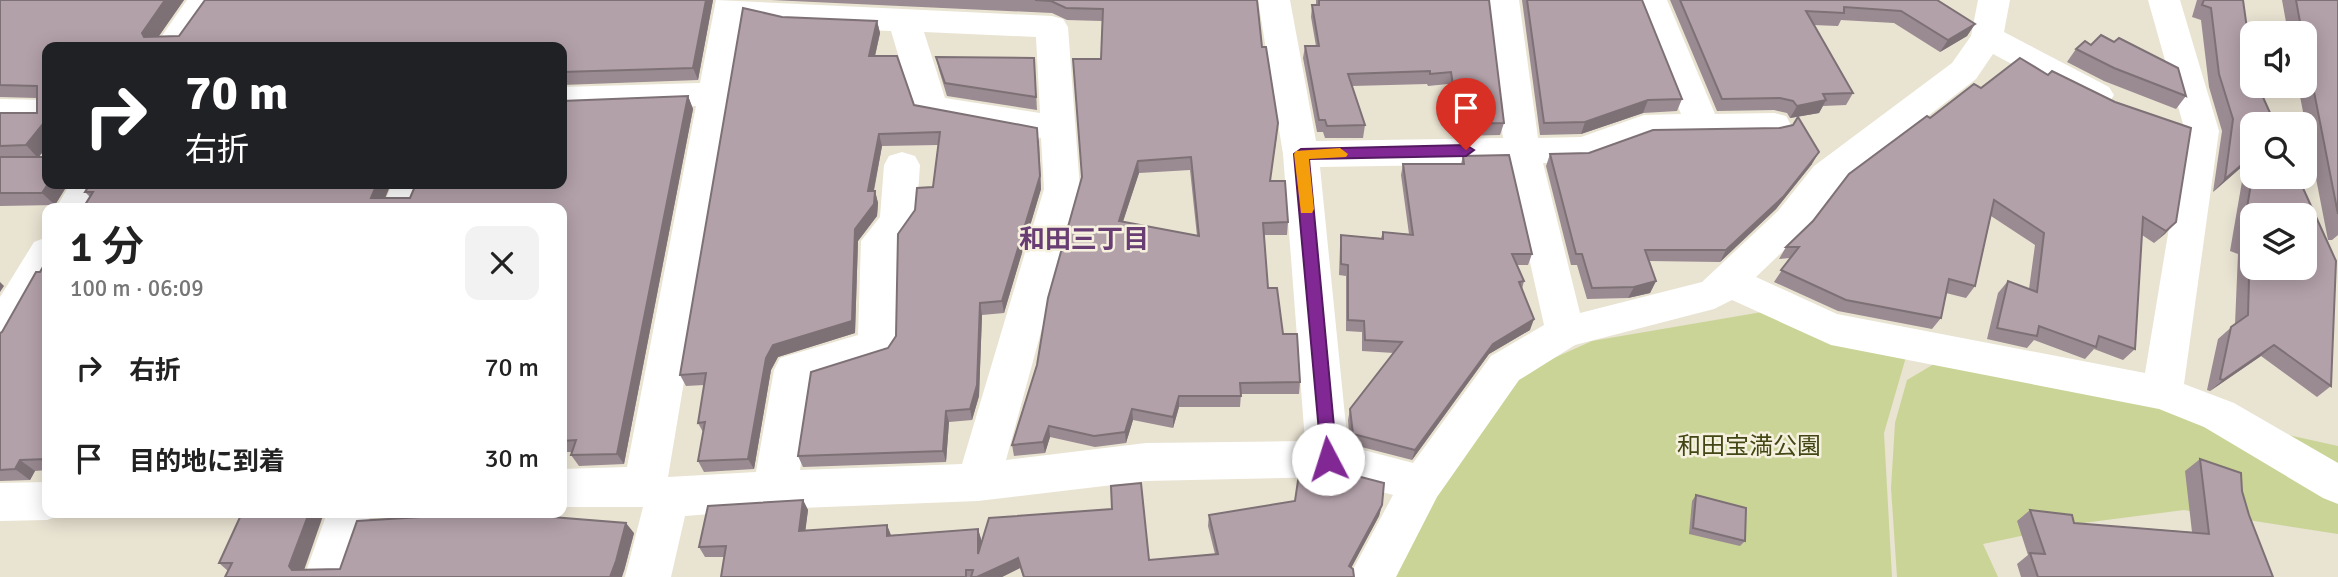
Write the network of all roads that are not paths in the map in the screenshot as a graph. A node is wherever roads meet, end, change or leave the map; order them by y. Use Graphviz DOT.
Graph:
graph roads {
  1 [pos="204,0"];
  2 [pos="1273,0"];
  3 [pos="1503,0"];
  4 [pos="1651,0"];
  5 [pos="1994,0"];
  6 [pos="2164,0"];
  7 [pos="732,2"];
  8 [pos="904,21"];
  9 [pos="1987,37"];
  10 [pos="174,42"];
  11 [pos="715,94"];
  12 [pos="567,99"];
  13 [pos="2119,104"];
  14 [pos="0,111"];
  15 [pos="42,111"];
  16 [pos="1774,125"];
  17 [pos="1703,126"];
  18 [pos="1059,128"];
  19 [pos="1522,149"];
  20 [pos="1301,154"];
  21 [pos="902,165"];
  22 [pos="42,260"];
  23 [pos="1726,280"];
  24 [pos="0,331"];
  25 [pos="1565,331"];
  26 [pos="2162,393"];
  27 [pos="1328,459"];
  28 [pos="978,482"];
  29 [pos="1422,484"];
  30 [pos="2338,485"];
  31 [pos="567,488"];
  32 [pos="775,490"];
  33 [pos="656,492"];
  34 [pos="42,501"];
  35 [pos="0,502"];
  36 [pos="347,518"];
  37 [pos="327,577"];
  38 [pos="648,577"];
  39 [pos="1371,577"];
  1 -- 10 [label="street"];
  2 -- 20 [label="street"];
  3 -- 19 [label="street"];
  4 -- 17 [label="street"];
  5 -- 9 [label="street"];
  6 -- 26 [label="street"];
  7 -- 8 [label="street"];
  7 -- 11 [label="street"];
  8 -- 18 [label="street"];
  8 -- 18 [label="street"];
  9 -- 13 [label="street"];
  9 -- 23 [label="street"];
  11 -- 12 [label="street"];
  11 -- 33 [label="street"];
  14 -- 15 [label="street"];
  16 -- 17 [label="street"];
  17 -- 19 [label="street"];
  18 -- 28 [label="street"];
  19 -- 20 [label="street"];
  19 -- 25 [label="street"];
  20 -- 27 [label="street"];
  21 -- 32 [label="street"];
  22 -- 24 [label="street"];
  23 -- 25 [label="street"];
  23 -- 26 [label="street"];
  25 -- 29 [label="street"];
  26 -- 30 [label="street"];
  27 -- 28 [label="street"];
  27 -- 29 [label="street"];
  28 -- 32 [label="street"];
  29 -- 39 [label="street"];
  31 -- 33 [label="street"];
  32 -- 33 [label="street"];
  33 -- 38 [label="street"];
  34 -- 35 [label="street"];
  36 -- 37 [label="street"];
}
